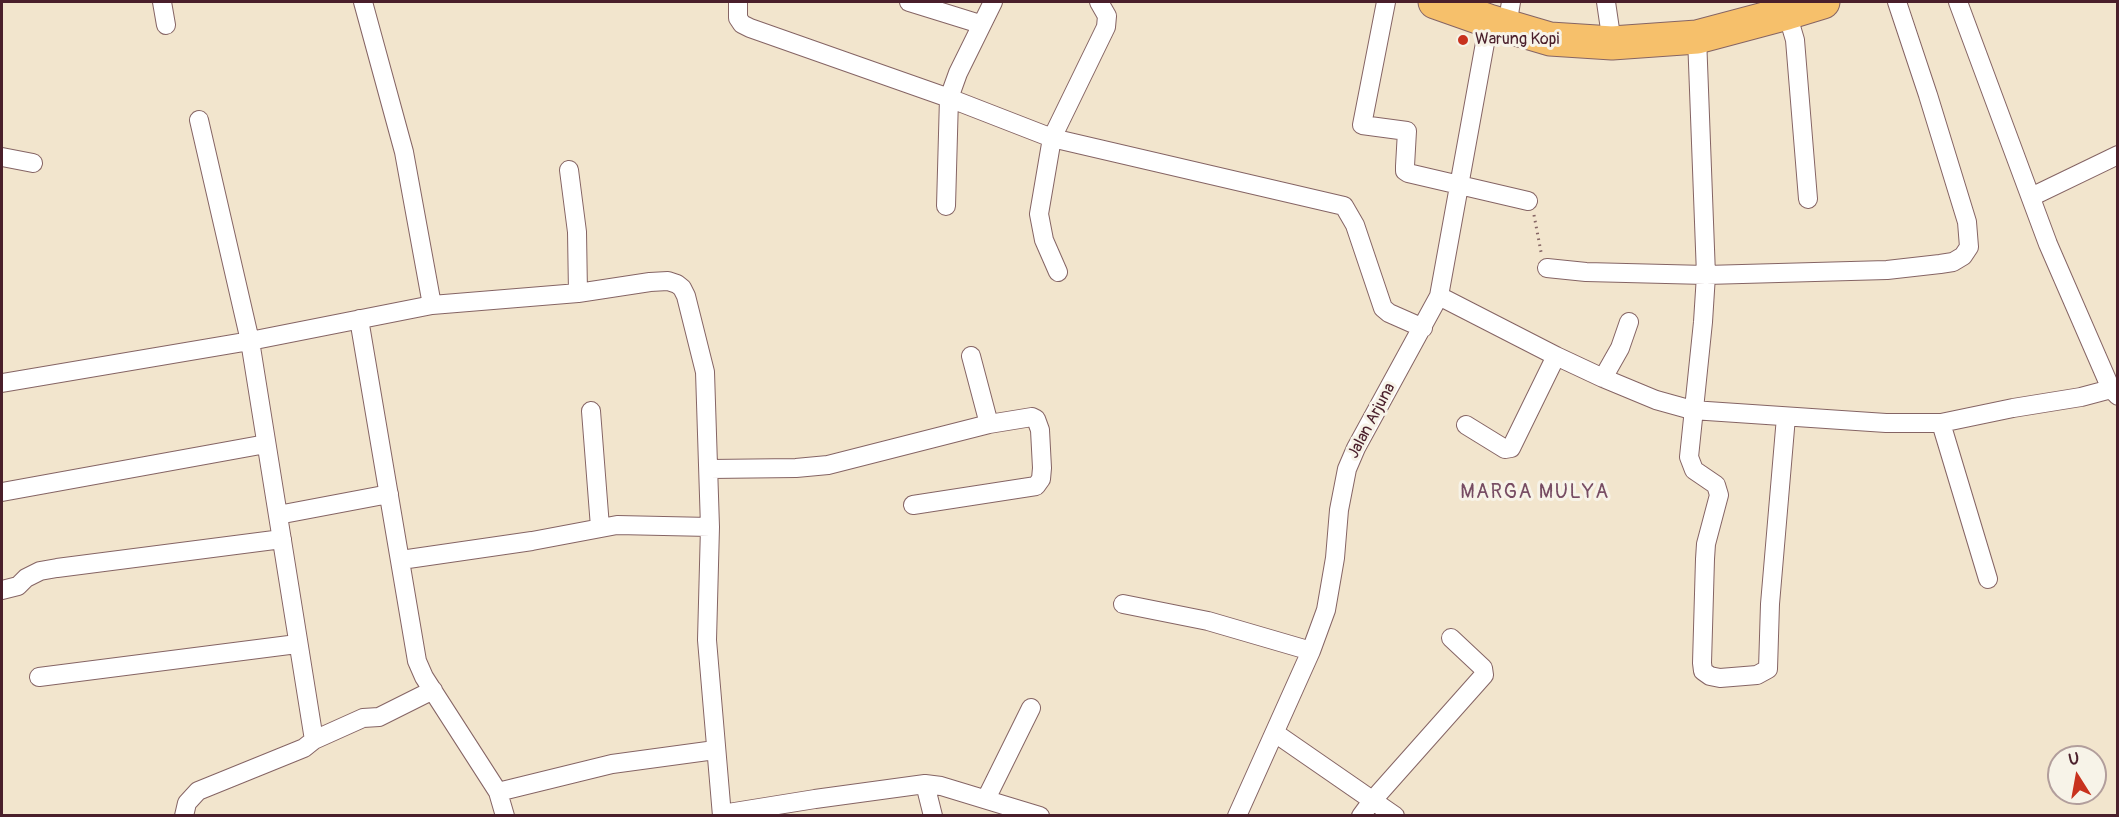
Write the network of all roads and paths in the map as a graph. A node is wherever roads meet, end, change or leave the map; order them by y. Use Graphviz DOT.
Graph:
graph roads {
  1 [pos="162,2"];
  2 [pos="363,2"];
  3 [pos="738,2"];
  4 [pos="909,2"];
  5 [pos="993,2"];
  6 [pos="1099,2"];
  7 [pos="1386,2"];
  8 [pos="1435,2"];
  9 [pos="1606,2"];
  10 [pos="1823,2"];
  11 [pos="1897,2"];
  12 [pos="1958,2"];
  13 [pos="1785,8"];
  14 [pos="1502,16"];
  15 [pos="980,24"];
  16 [pos="166,26"];
  17 [pos="1697,37"];
  18 [pos="1612,44"];
  19 [pos="949,99"];
  20 [pos="199,120"];
  21 [pos="1052,138"];
  22 [pos="2118,155"];
  23 [pos="2,157"];
  24 [pos="33,163"];
  25 [pos="568,170"];
  26 [pos="1459,185"];
  27 [pos="2031,197"];
  28 [pos="1808,199"];
  29 [pos="1528,201"];
  30 [pos="946,206"];
  31 [pos="1547,268"];
  32 [pos="1058,272"];
  33 [pos="1706,274"];
  34 [pos="578,293"];
  35 [pos="1439,296"];
  36 [pos="432,305"];
  37 [pos="359,319"];
  38 [pos="1629,322"];
  39 [pos="1423,328"];
  40 [pos="250,341"];
  41 [pos="971,356"];
  42 [pos="1556,356"];
  43 [pos="1603,378"];
  44 [pos="2,383"];
  45 [pos="2114,392"];
  46 [pos="1692,410"];
  47 [pos="591,411"];
  48 [pos="1786,417"];
  49 [pos="1941,423"];
  50 [pos="989,424"];
  51 [pos="1466,425"];
  52 [pos="266,444"];
  53 [pos="710,469"];
  54 [pos="2,492"];
  55 [pos="389,494"];
  56 [pos="913,505"];
  57 [pos="278,515"];
  58 [pos="600,527"];
  59 [pos="710,527"];
  60 [pos="282,539"];
  61 [pos="401,560"];
  62 [pos="1988,579"];
  63 [pos="2,590"];
  64 [pos="1123,604"];
  65 [pos="1451,639"];
  66 [pos="297,644"];
  67 [pos="1311,651"];
  68 [pos="39,677"];
  69 [pos="433,690"];
  70 [pos="1031,708"];
  71 [pos="1275,733"];
  72 [pos="314,740"];
  73 [pos="716,750"];
  74 [pos="925,784"];
  75 [pos="498,792"];
  76 [pos="986,799"];
  77 [pos="1366,808"];
  78 [pos="722,815"];
  79 [pos="184,816"];
  80 [pos="505,816"];
  81 [pos="933,816"];
  82 [pos="1040,816"];
  83 [pos="1237,816"];
  84 [pos="1395,816"];
  1 -- 16 [label="street"];
  2 -- 36 [label="street"];
  3 -- 19 [label="street"];
  4 -- 15 [label="street"];
  5 -- 15 [label="street"];
  6 -- 21 [label="street"];
  7 -- 26 [label="street"];
  8 -- 14 [label="highway"];
  9 -- 18 [label="street"];
  10 -- 13 [label="highway"];
  11 -- 33 [label="street"];
  12 -- 27 [label="street"];
  13 -- 17 [label="highway"];
  13 -- 28 [label="street"];
  14 -- 18 [label="highway"];
  14 -- 26 [label="street, Jalan Arjuna"];
  15 -- 19 [label="street"];
  17 -- 18 [label="highway"];
  17 -- 33 [label="street"];
  19 -- 21 [label="street"];
  19 -- 30 [label="street"];
  20 -- 40 [label="street"];
  21 -- 32 [label="street"];
  21 -- 39 [label="street"];
  22 -- 27 [label="street"];
  23 -- 24 [label="street"];
  25 -- 34 [label="street"];
  26 -- 29 [label="street"];
  26 -- 35 [label="street, Jalan Arjuna"];
  27 -- 45 [label="street"];
  29 -- 31 [label="path"];
  31 -- 33 [label="street"];
  33 -- 46 [label="street"];
  34 -- 36 [label="street"];
  34 -- 53 [label="street"];
  35 -- 39 [label="street, Jalan Arjuna"];
  35 -- 42 [label="street"];
  36 -- 37 [label="street"];
  37 -- 40 [label="street"];
  37 -- 55 [label="street"];
  38 -- 43 [label="street"];
  39 -- 67 [label="street, Jalan Arjuna"];
  40 -- 44 [label="street"];
  40 -- 52 [label="street"];
  41 -- 50 [label="street"];
  42 -- 43 [label="street"];
  42 -- 51 [label="street"];
  43 -- 46 [label="street"];
  45 -- 49 [label="street"];
  46 -- 48 [label="street"];
  46 -- 48 [label="street"];
  47 -- 58 [label="street"];
  48 -- 49 [label="street"];
  49 -- 62 [label="street"];
  50 -- 53 [label="street"];
  50 -- 56 [label="street"];
  52 -- 54 [label="street"];
  52 -- 57 [label="street"];
  53 -- 59 [label="street"];
  55 -- 57 [label="street"];
  55 -- 61 [label="street"];
  57 -- 60 [label="street"];
  58 -- 59 [label="street"];
  58 -- 61 [label="street"];
  59 -- 73 [label="street"];
  60 -- 63 [label="street"];
  60 -- 66 [label="street"];
  61 -- 69 [label="street"];
  64 -- 67 [label="street"];
  65 -- 77 [label="street"];
  66 -- 68 [label="street"];
  66 -- 72 [label="street"];
  67 -- 71 [label="street, Jalan Arjuna"];
  69 -- 72 [label="street"];
  69 -- 75 [label="street"];
  70 -- 76 [label="street"];
  71 -- 77 [label="street"];
  71 -- 83 [label="street, Jalan Arjuna"];
  72 -- 79 [label="street"];
  73 -- 75 [label="street"];
  73 -- 78 [label="street"];
  74 -- 76 [label="street"];
  74 -- 78 [label="street"];
  74 -- 81 [label="street"];
  75 -- 80 [label="street"];
  76 -- 82 [label="street"];
  77 -- 84 [label="street"];
}
